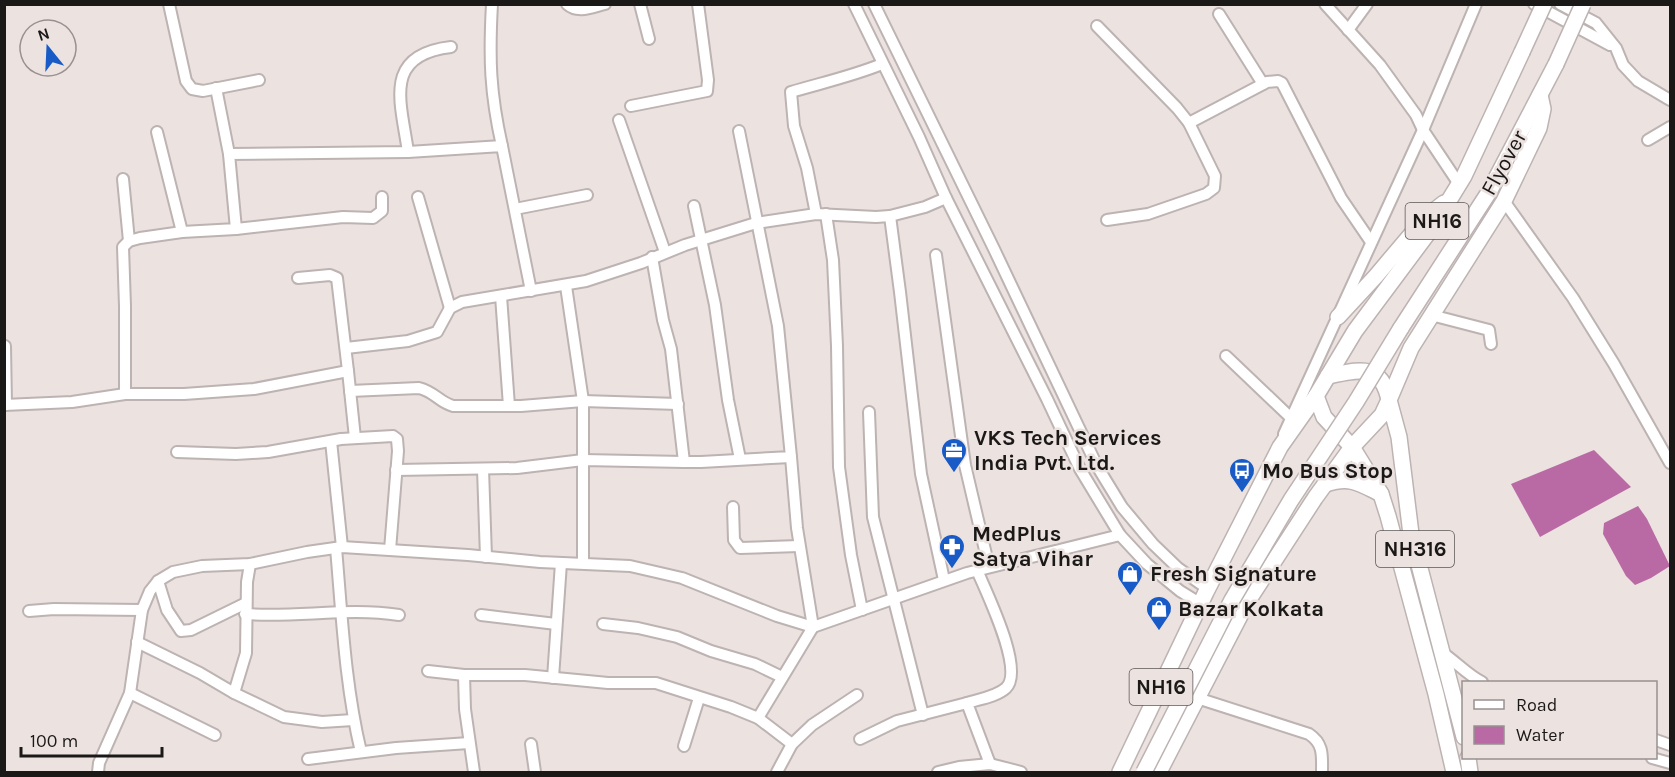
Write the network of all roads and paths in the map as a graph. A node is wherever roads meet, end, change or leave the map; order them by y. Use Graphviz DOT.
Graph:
graph roads {
  1 [pos="169,4"];
  2 [pos="492,4"];
  3 [pos="567,4"];
  4 [pos="605,4"];
  5 [pos="640,4"];
  6 [pos="698,4"];
  7 [pos="854,4"];
  8 [pos="874,4"];
  9 [pos="1325,4"];
  10 [pos="1367,4"];
  11 [pos="1476,4"];
  12 [pos="1534,4"];
  13 [pos="1544,4"];
  14 [pos="1560,4"];
  15 [pos="1583,4"];
  16 [pos="1219,14"];
  17 [pos="1097,26"];
  18 [pos="1348,30"];
  19 [pos="649,39"];
  20 [pos="451,47"];
  21 [pos="1616,48"];
  22 [pos="882,64"];
  23 [pos="259,80"];
  24 [pos="1263,84"];
  25 [pos="216,88"];
  26 [pos="1540,95"];
  27 [pos="1671,100"];
  28 [pos="631,106"];
  29 [pos="619,120"];
  30 [pos="1189,123"];
  31 [pos="1671,127"];
  32 [pos="1423,130"];
  33 [pos="739,131"];
  34 [pos="157,132"];
  35 [pos="1648,140"];
  36 [pos="502,146"];
  37 [pos="408,153"];
  38 [pos="229,154"];
  39 [pos="123,179"];
  40 [pos="1459,184"];
  41 [pos="586,195"];
  42 [pos="382,197"];
  43 [pos="418,197"];
  44 [pos="946,198"];
  45 [pos="1450,199"];
  46 [pos="1503,201"];
  47 [pos="694,206"];
  48 [pos="515,209"];
  49 [pos="821,214"];
  50 [pos="890,216"];
  51 [pos="1107,220"];
  52 [pos="756,223"];
  53 [pos="236,229"];
  54 [pos="182,232"];
  55 [pos="702,239"];
  56 [pos="129,241"];
  57 [pos="1371,242"];
  58 [pos="665,252"];
  59 [pos="936,255"];
  60 [pos="652,257"];
  61 [pos="298,278"];
  62 [pos="566,286"];
  63 [pos="531,291"];
  64 [pos="501,296"];
  65 [pos="450,308"];
  66 [pos="1431,315"];
  67 [pos="1338,316"];
  68 [pos="1491,344"];
  69 [pos="5,346"];
  70 [pos="346,348"];
  71 [pos="1226,356"];
  72 [pos="348,371"];
  73 [pos="1400,373"];
  74 [pos="1328,376"];
  75 [pos="350,391"];
  76 [pos="125,394"];
  77 [pos="1316,396"];
  78 [pos="1389,400"];
  79 [pos="583,401"];
  80 [pos="678,404"];
  81 [pos="5,405"];
  82 [pos="509,406"];
  83 [pos="868,412"];
  84 [pos="1290,417"];
  85 [pos="1396,425"];
  86 [pos="355,438"];
  87 [pos="331,441"];
  88 [pos="1280,447"];
  89 [pos="1352,447"];
  90 [pos="177,452"];
  91 [pos="791,457"];
  92 [pos="740,459"];
  93 [pos="583,460"];
  94 [pos="684,462"];
  95 [pos="1671,463"];
  96 [pos="483,469"];
  97 [pos="396,470"];
  98 [pos="1326,484"];
  99 [pos="1381,494"];
  100 [pos="733,507"];
  101 [pos="1120,535"];
  102 [pos="799,546"];
  103 [pos="339,548"];
  104 [pos="390,550"];
  105 [pos="486,557"];
  106 [pos="561,563"];
  107 [pos="583,563"];
  108 [pos="250,564"];
  109 [pos="989,567"];
  110 [pos="977,570"];
  111 [pos="944,580"];
  112 [pos="158,581"];
  113 [pos="1204,597"];
  114 [pos="895,598"];
  115 [pos="246,608"];
  116 [pos="142,610"];
  117 [pos="862,610"];
  118 [pos="29,611"];
  119 [pos="341,611"];
  120 [pos="399,615"];
  121 [pos="481,615"];
  122 [pos="556,624"];
  123 [pos="603,624"];
  124 [pos="813,627"];
  125 [pos="137,642"];
  126 [pos="1443,653"];
  127 [pos="428,671"];
  128 [pos="464,675"];
  129 [pos="782,677"];
  130 [pos="553,678"];
  131 [pos="1481,681"];
  132 [pos="130,693"];
  133 [pos="234,693"];
  134 [pos="857,695"];
  135 [pos="699,698"];
  136 [pos="1197,698"];
  137 [pos="967,703"];
  138 [pos="1459,706"];
  139 [pos="923,715"];
  140 [pos="758,718"];
  141 [pos="353,720"];
  142 [pos="1462,725"];
  143 [pos="215,735"];
  144 [pos="860,739"];
  145 [pos="469,743"];
  146 [pos="531,744"];
  147 [pos="792,744"];
  148 [pos="684,746"];
  149 [pos="361,752"];
  150 [pos="308,759"];
  151 [pos="1656,759"];
  152 [pos="1671,763"];
  153 [pos="990,764"];
  154 [pos="98,772"];
  155 [pos="474,772"];
  156 [pos="535,772"];
  157 [pos="777,772"];
  158 [pos="938,772"];
  159 [pos="1022,772"];
  160 [pos="1120,772"];
  161 [pos="1144,772"];
  162 [pos="1159,772"];
  163 [pos="1322,772"];
  164 [pos="1454,772"];
  1 -- 25 [label="street"];
  2 -- 36 [label="street"];
  3 -- 4 [label="street"];
  5 -- 19 [label="street"];
  6 -- 28 [label="street"];
  7 -- 22 [label="street"];
  8 -- 113 [label="street"];
  9 -- 18 [label="street"];
  10 -- 18 [label="street"];
  11 -- 32 [label="street"];
  12 -- 21 [label="street"];
  13 -- 40 [label="highway, NH16, bridge"];
  14 -- 21 [label="street"];
  15 -- 26 [label="highway, NH16, bridge"];
  16 -- 24 [label="street"];
  17 -- 30 [label="street"];
  18 -- 32 [label="street"];
  20 -- 37 [label="street"];
  21 -- 27 [label="street"];
  22 -- 44 [label="street"];
  22 -- 49 [label="street"];
  23 -- 25 [label="street"];
  24 -- 30 [label="street"];
  24 -- 57 [label="street"];
  25 -- 38 [label="street"];
  26 -- 46 [label="highway"];
  26 -- 161 [label="highway, Flyover / NH16, bridge"];
  29 -- 58 [label="street"];
  30 -- 51 [label="street"];
  31 -- 35 [label="street"];
  32 -- 40 [label="street"];
  32 -- 57 [label="street"];
  33 -- 52 [label="street"];
  34 -- 54 [label="street"];
  36 -- 37 [label="street"];
  36 -- 48 [label="street"];
  37 -- 38 [label="street"];
  38 -- 53 [label="street"];
  39 -- 56 [label="street"];
  40 -- 45 [label="highway, NH16"];
  41 -- 48 [label="street"];
  42 -- 53 [label="street"];
  43 -- 65 [label="street"];
  44 -- 50 [label="street"];
  44 -- 101 [label="street"];
  45 -- 67 [label="highway"];
  45 -- 74 [label="highway, NH16"];
  46 -- 66 [label="highway"];
  46 -- 95 [label="street"];
  47 -- 55 [label="street"];
  48 -- 63 [label="street"];
  49 -- 50 [label="street"];
  49 -- 52 [label="street"];
  49 -- 117 [label="street"];
  50 -- 111 [label="street"];
  52 -- 55 [label="street"];
  52 -- 91 [label="street"];
  53 -- 54 [label="street"];
  54 -- 56 [label="street"];
  55 -- 58 [label="street"];
  55 -- 92 [label="street"];
  56 -- 76 [label="street"];
  57 -- 67 [label="street"];
  58 -- 60 [label="street"];
  59 -- 109 [label="street"];
  60 -- 62 [label="street"];
  60 -- 80 [label="street"];
  61 -- 70 [label="street"];
  62 -- 63 [label="street"];
  62 -- 79 [label="street"];
  63 -- 64 [label="street"];
  64 -- 65 [label="street"];
  64 -- 82 [label="street"];
  65 -- 70 [label="street"];
  66 -- 68 [label="street"];
  66 -- 73 [label="highway"];
  67 -- 84 [label="street"];
  69 -- 81 [label="street"];
  70 -- 72 [label="street"];
  71 -- 84 [label="street"];
  72 -- 75 [label="street"];
  72 -- 76 [label="street"];
  73 -- 78 [label="highway"];
  73 -- 85 [label="highway"];
  74 -- 77 [label="highway, NH16"];
  74 -- 78 [label="highway"];
  75 -- 82 [label="street"];
  75 -- 86 [label="street"];
  76 -- 81 [label="street"];
  77 -- 88 [label="highway, NH16"];
  77 -- 89 [label="highway"];
  78 -- 85 [label="highway, NH316"];
  78 -- 89 [label="highway"];
  79 -- 80 [label="street"];
  79 -- 82 [label="street"];
  79 -- 93 [label="street"];
  80 -- 94 [label="street"];
  83 -- 114 [label="street"];
  84 -- 88 [label="street"];
  85 -- 126 [label="highway, NH316"];
  86 -- 87 [label="street"];
  86 -- 97 [label="street"];
  87 -- 90 [label="street"];
  87 -- 103 [label="street"];
  88 -- 113 [label="highway, NH16"];
  89 -- 98 [label="highway"];
  89 -- 99 [label="highway, NH316"];
  91 -- 92 [label="street"];
  91 -- 102 [label="street"];
  92 -- 94 [label="street"];
  93 -- 94 [label="street"];
  93 -- 96 [label="street"];
  93 -- 107 [label="street"];
  96 -- 97 [label="street"];
  96 -- 105 [label="street"];
  97 -- 104 [label="street"];
  98 -- 99 [label="highway"];
  98 -- 136 [label="highway"];
  99 -- 164 [label="highway, NH316"];
  100 -- 102 [label="street"];
  101 -- 109 [label="street"];
  101 -- 113 [label="street"];
  102 -- 124 [label="street"];
  103 -- 104 [label="street"];
  103 -- 108 [label="street"];
  103 -- 119 [label="street"];
  104 -- 105 [label="street"];
  105 -- 106 [label="street"];
  106 -- 107 [label="street"];
  106 -- 122 [label="street"];
  107 -- 124 [label="street"];
  108 -- 112 [label="street"];
  108 -- 115 [label="street"];
  109 -- 110 [label="street"];
  110 -- 111 [label="street"];
  110 -- 137 [label="street"];
  111 -- 114 [label="street"];
  112 -- 115 [label="street"];
  112 -- 116 [label="street"];
  113 -- 160 [label="highway, NH16"];
  114 -- 117 [label="street"];
  114 -- 139 [label="street"];
  115 -- 119 [label="street"];
  115 -- 133 [label="street"];
  116 -- 118 [label="street"];
  116 -- 125 [label="street"];
  117 -- 124 [label="street"];
  119 -- 120 [label="street"];
  119 -- 141 [label="street"];
  121 -- 122 [label="street"];
  122 -- 130 [label="street"];
  123 -- 129 [label="street"];
  124 -- 129 [label="street"];
  125 -- 132 [label="street"];
  125 -- 133 [label="street"];
  126 -- 131 [label="street"];
  126 -- 138 [label="highway, NH316"];
  127 -- 128 [label="street"];
  128 -- 130 [label="street"];
  128 -- 145 [label="street"];
  129 -- 140 [label="street"];
  130 -- 135 [label="street"];
  132 -- 143 [label="street"];
  132 -- 154 [label="street"];
  133 -- 141 [label="street"];
  134 -- 147 [label="street"];
  135 -- 140 [label="street"];
  135 -- 148 [label="street"];
  136 -- 162 [label="highway"];
  136 -- 163 [label="street"];
  137 -- 139 [label="street"];
  137 -- 153 [label="street"];
  138 -- 142 [label="highway, NH316"];
  139 -- 144 [label="street"];
  140 -- 147 [label="street"];
  141 -- 149 [label="street"];
  145 -- 149 [label="street"];
  145 -- 155 [label="street"];
  146 -- 156 [label="street"];
  147 -- 157 [label="street"];
  149 -- 150 [label="street"];
  151 -- 152 [label="street"];
  153 -- 158 [label="street"];
  153 -- 159 [label="street"];
}
